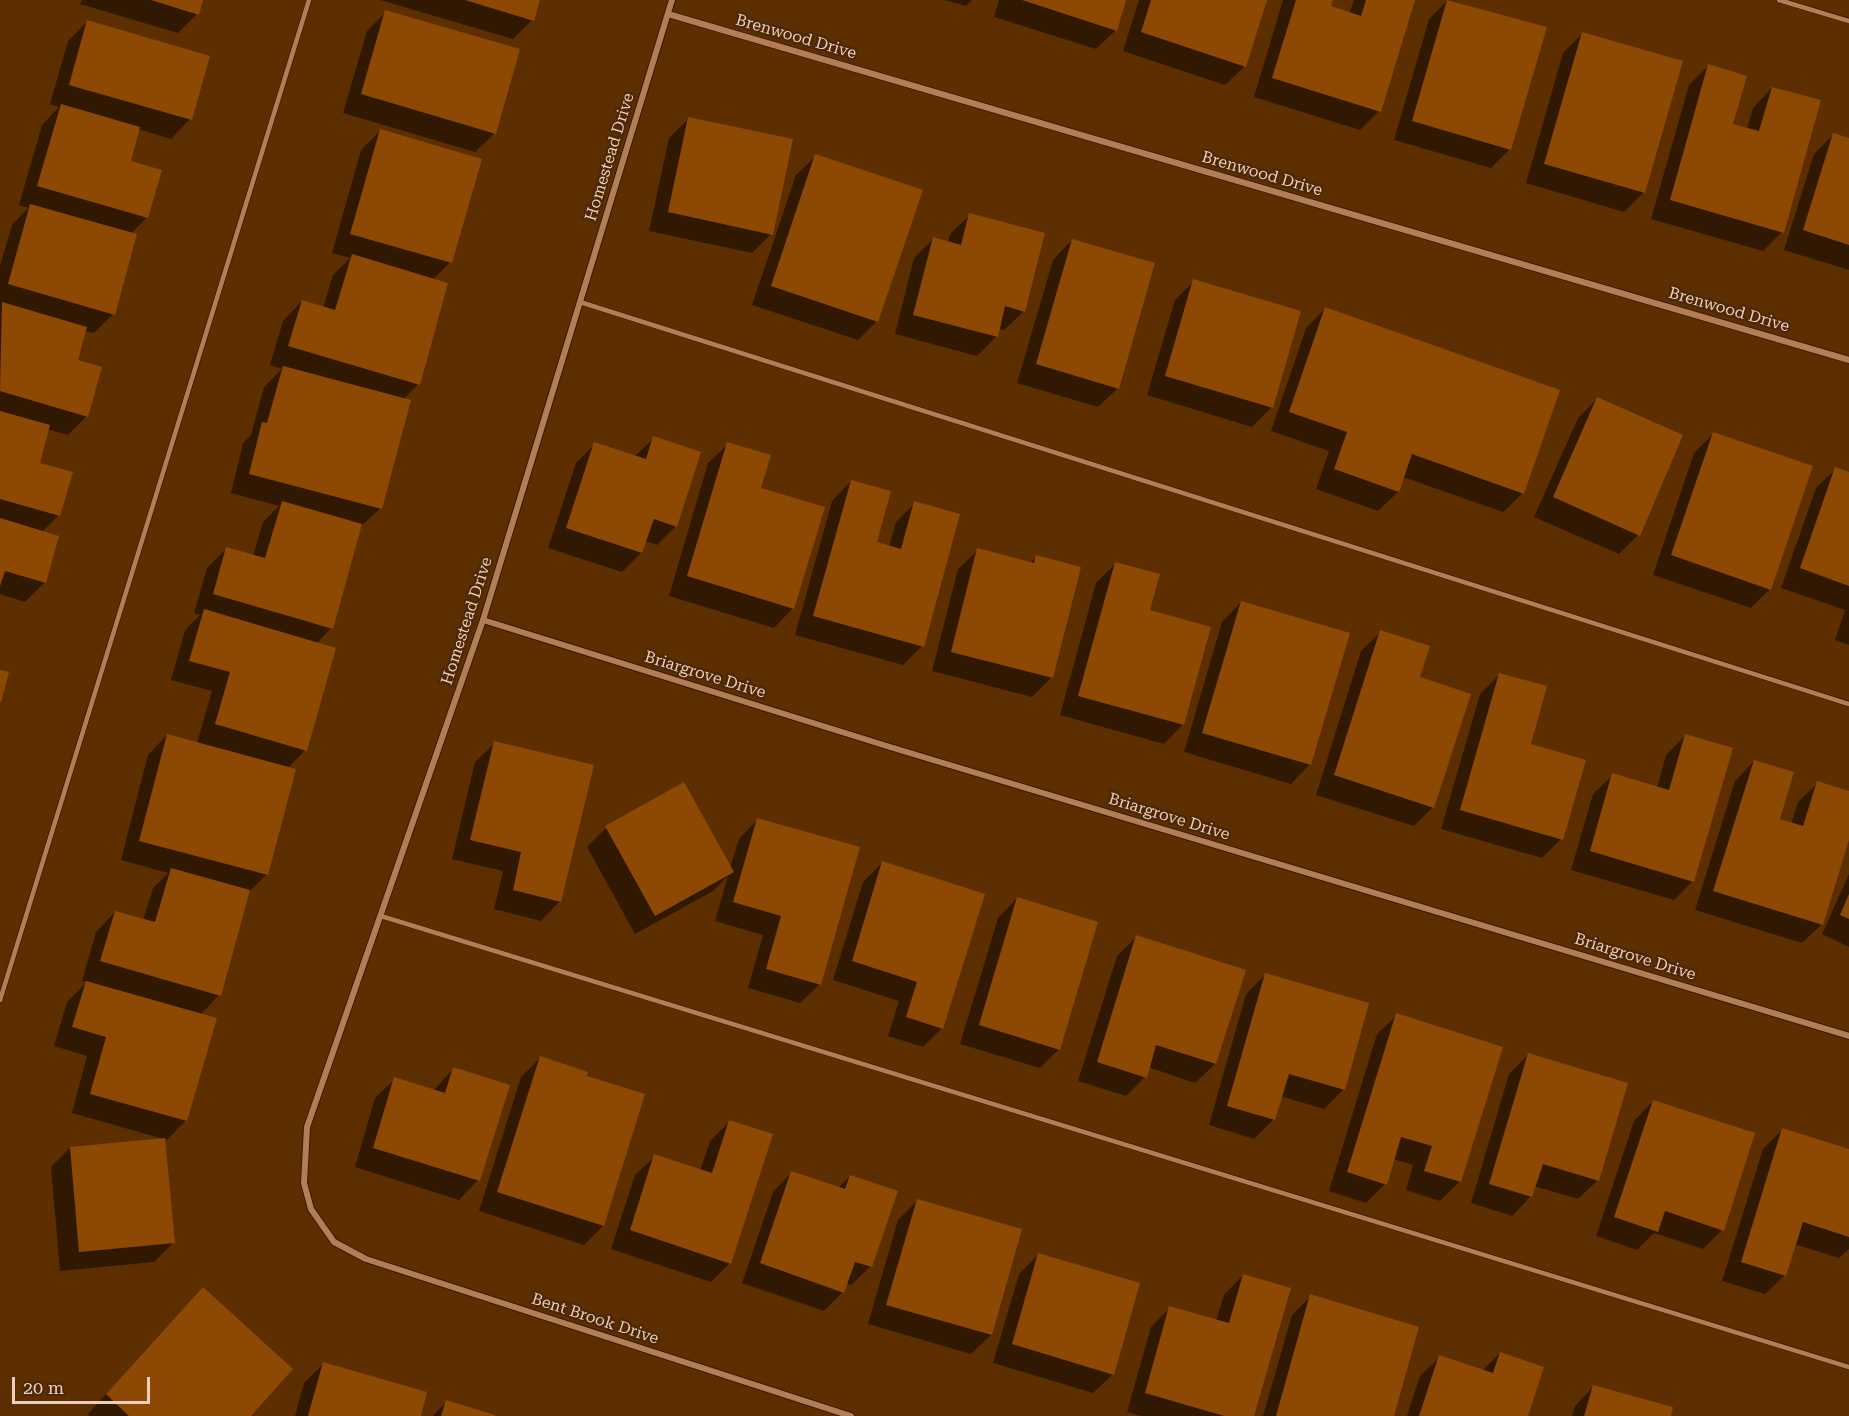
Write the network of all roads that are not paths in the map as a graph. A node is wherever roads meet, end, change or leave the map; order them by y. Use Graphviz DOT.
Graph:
graph roads {
  1 [pos="309,0"];
  2 [pos="672,0"];
  3 [pos="1779,0"];
  4 [pos="668,14"];
  5 [pos="1849,21"];
  6 [pos="580,302"];
  7 [pos="1849,360"];
  8 [pos="483,620"];
  9 [pos="1849,704"];
  10 [pos="381,916"];
  11 [pos="0,1000"];
  12 [pos="1849,1036"];
  13 [pos="334,1242"];
  14 [pos="1849,1367"];
  15 [pos="851,1416"];
  1 -- 11 [label="lane"];
  2 -- 4 [label="street, Homestead Drive"];
  3 -- 5 [label="lane"];
  4 -- 6 [label="street, Homestead Drive"];
  4 -- 7 [label="street, Brenwood Drive"];
  6 -- 8 [label="street, Homestead Drive"];
  6 -- 9 [label="lane"];
  8 -- 10 [label="street, Homestead Drive"];
  8 -- 12 [label="street, Briargrove Drive"];
  10 -- 13 [label="street, Homestead Drive"];
  10 -- 14 [label="lane"];
  13 -- 15 [label="street, Bent Brook Drive"];
}
